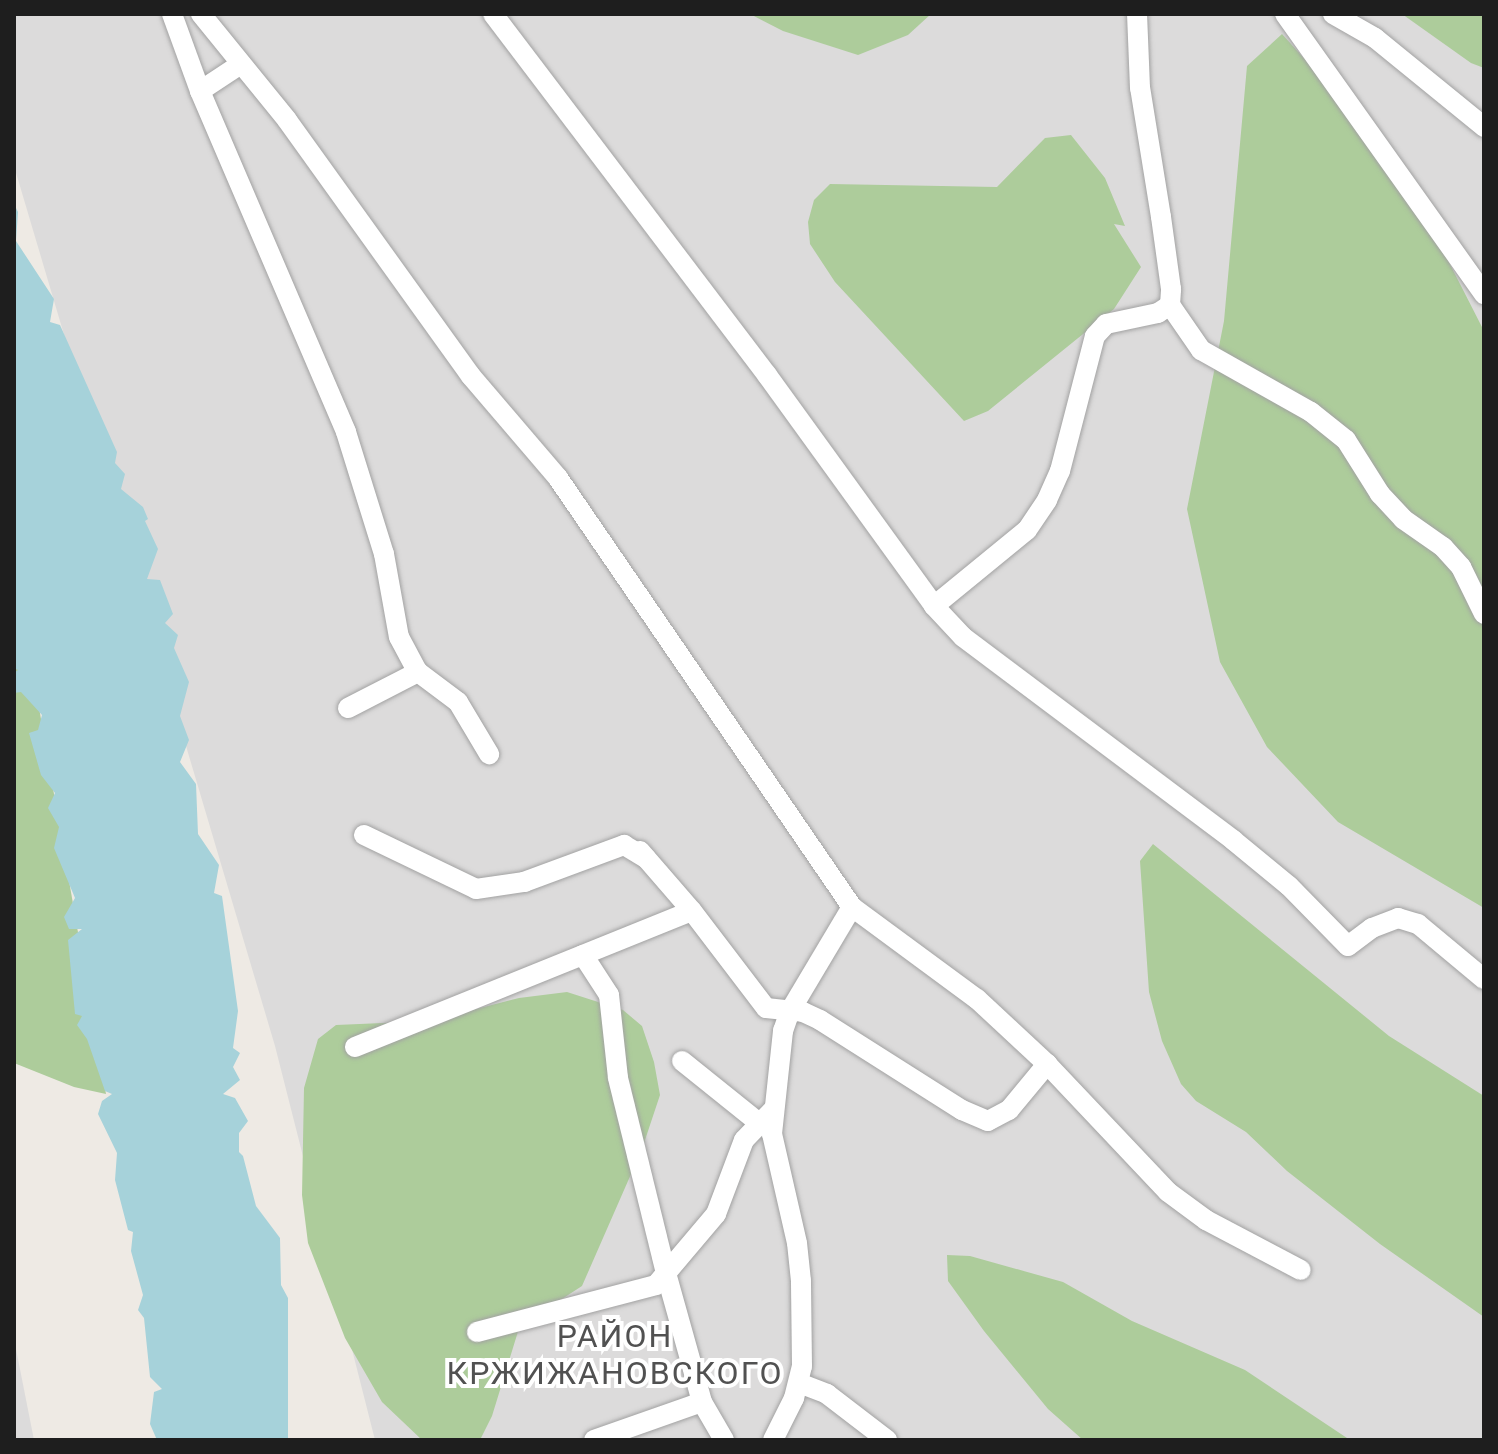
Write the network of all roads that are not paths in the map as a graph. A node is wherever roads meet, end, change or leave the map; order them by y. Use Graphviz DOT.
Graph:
graph roads {
  1 [pos="172,14"];
  2 [pos="201,14"];
  3 [pos="493,14"];
  4 [pos="1137,14"];
  5 [pos="1285,14"];
  6 [pos="1333,14"];
  7 [pos="241,64"];
  8 [pos="200,91"];
  9 [pos="1484,127"];
  10 [pos="1484,294"];
  11 [pos="1170,305"];
  12 [pos="934,606"];
  13 [pos="1484,614"];
  14 [pos="418,672"];
  15 [pos="348,708"];
  16 [pos="489,754"];
  17 [pos="364,835"];
  18 [pos="852,907"];
  19 [pos="692,911"];
  20 [pos="583,955"];
  21 [pos="1484,979"];
  22 [pos="790,1011"];
  23 [pos="355,1047"];
  24 [pos="682,1061"];
  25 [pos="1047,1064"];
  26 [pos="766,1116"];
  27 [pos="1301,1270"];
  28 [pos="666,1273"];
  29 [pos="477,1332"];
  30 [pos="799,1383"];
  31 [pos="702,1402"];
  32 [pos="594,1440"];
  33 [pos="724,1440"];
  34 [pos="773,1440"];
  35 [pos="887,1440"];
  1 -- 8 [label="street"];
  2 -- 7 [label="street"];
  3 -- 12 [label="street"];
  4 -- 11 [label="street"];
  5 -- 10 [label="street"];
  6 -- 9 [label="street"];
  7 -- 8 [label="street"];
  7 -- 18 [label="street"];
  8 -- 14 [label="street"];
  11 -- 12 [label="street"];
  11 -- 13 [label="street"];
  12 -- 21 [label="street"];
  14 -- 15 [label="street"];
  14 -- 16 [label="street"];
  17 -- 19 [label="street"];
  18 -- 22 [label="street"];
  18 -- 25 [label="street"];
  19 -- 20 [label="street"];
  19 -- 22 [label="street"];
  20 -- 23 [label="street"];
  20 -- 28 [label="street"];
  22 -- 25 [label="street"];
  22 -- 26 [label="street"];
  24 -- 26 [label="street"];
  25 -- 27 [label="street"];
  26 -- 28 [label="street"];
  26 -- 30 [label="street"];
  28 -- 29 [label="street"];
  28 -- 31 [label="street"];
  30 -- 34 [label="street"];
  30 -- 35 [label="street"];
  31 -- 32 [label="street"];
  31 -- 33 [label="street"];
}
